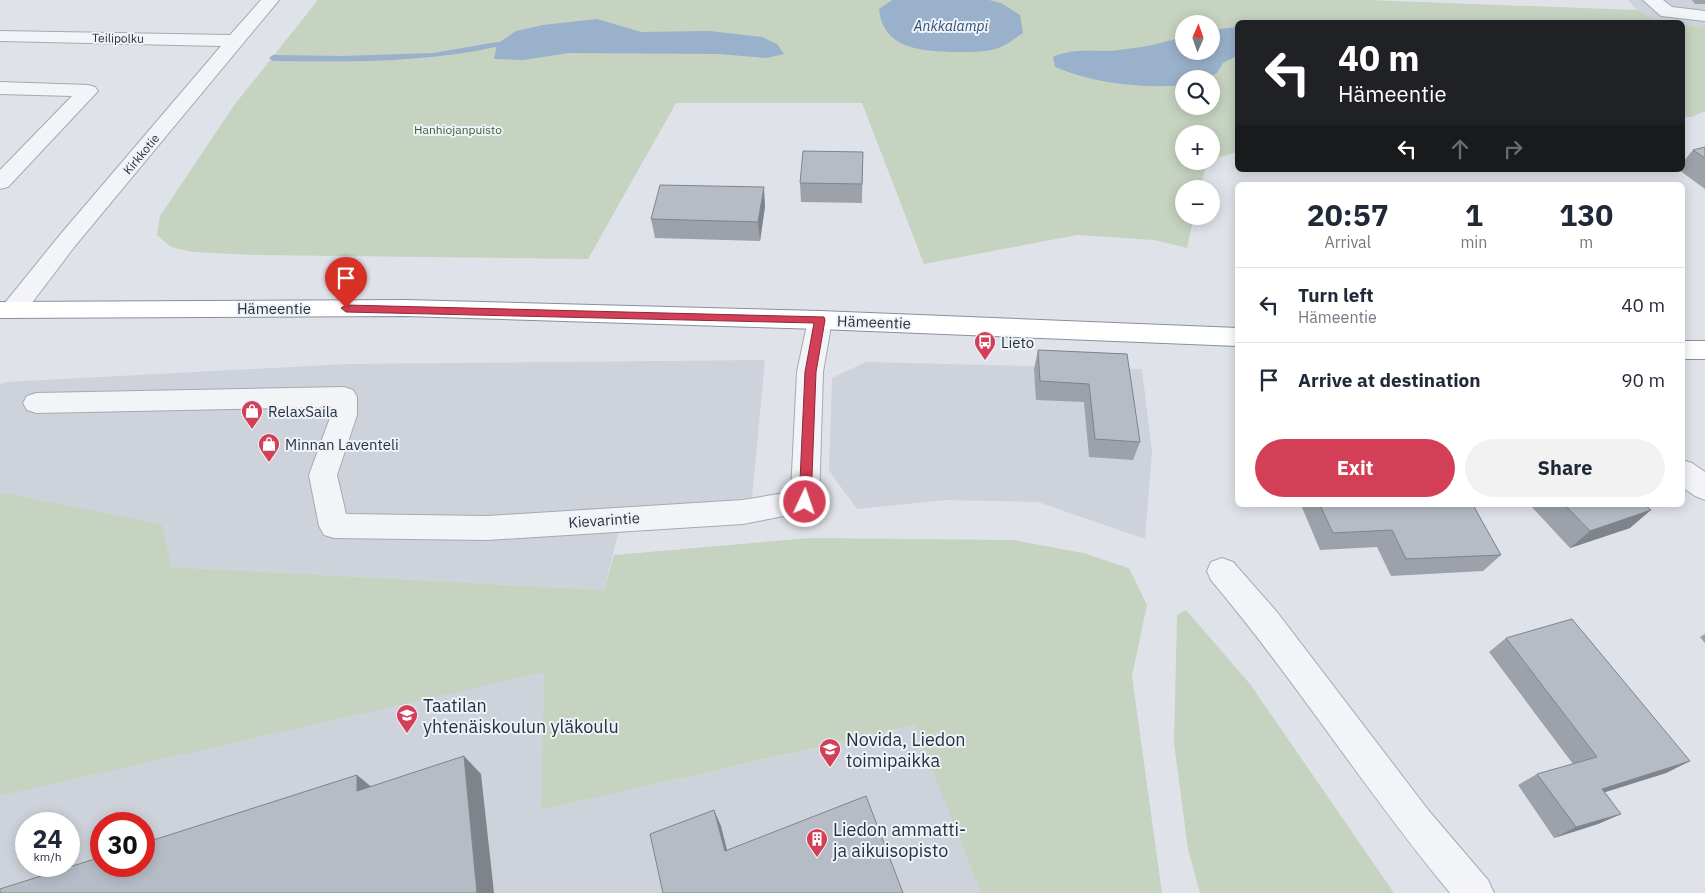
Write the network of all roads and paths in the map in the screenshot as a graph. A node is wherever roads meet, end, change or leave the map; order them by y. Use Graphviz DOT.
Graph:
graph roads {
  1 [pos="270,0"];
  2 [pos="1652,0"];
  3 [pos="1705,16"];
  4 [pos="0,36"];
  5 [pos="236,41"];
  6 [pos="0,88"];
  7 [pos="0,182"];
  8 [pos="7,310"];
  9 [pos="820,320"];
  10 [pos="1235,337"];
  11 [pos="1685,350"];
  12 [pos="1705,350"];
  13 [pos="36,403"];
  14 [pos="1685,473"];
  15 [pos="1705,488"];
  16 [pos="1222,571"];
  17 [pos="1475,893"];
  1 -- 5 [label="street, Kirkkotie"];
  2 -- 3 [label="street"];
  4 -- 5 [label="street, Teilipolku"];
  5 -- 8 [label="street, Kirkkotie"];
  6 -- 7 [label="street"];
  8 -- 9 [label="highway, Hämeentie"];
  9 -- 10 [label="highway, Hämeentie"];
  9 -- 13 [label="street, Kievarintie"];
  11 -- 12 [label="highway"];
  14 -- 15 [label="street"];
  16 -- 17 [label="street"];
}
